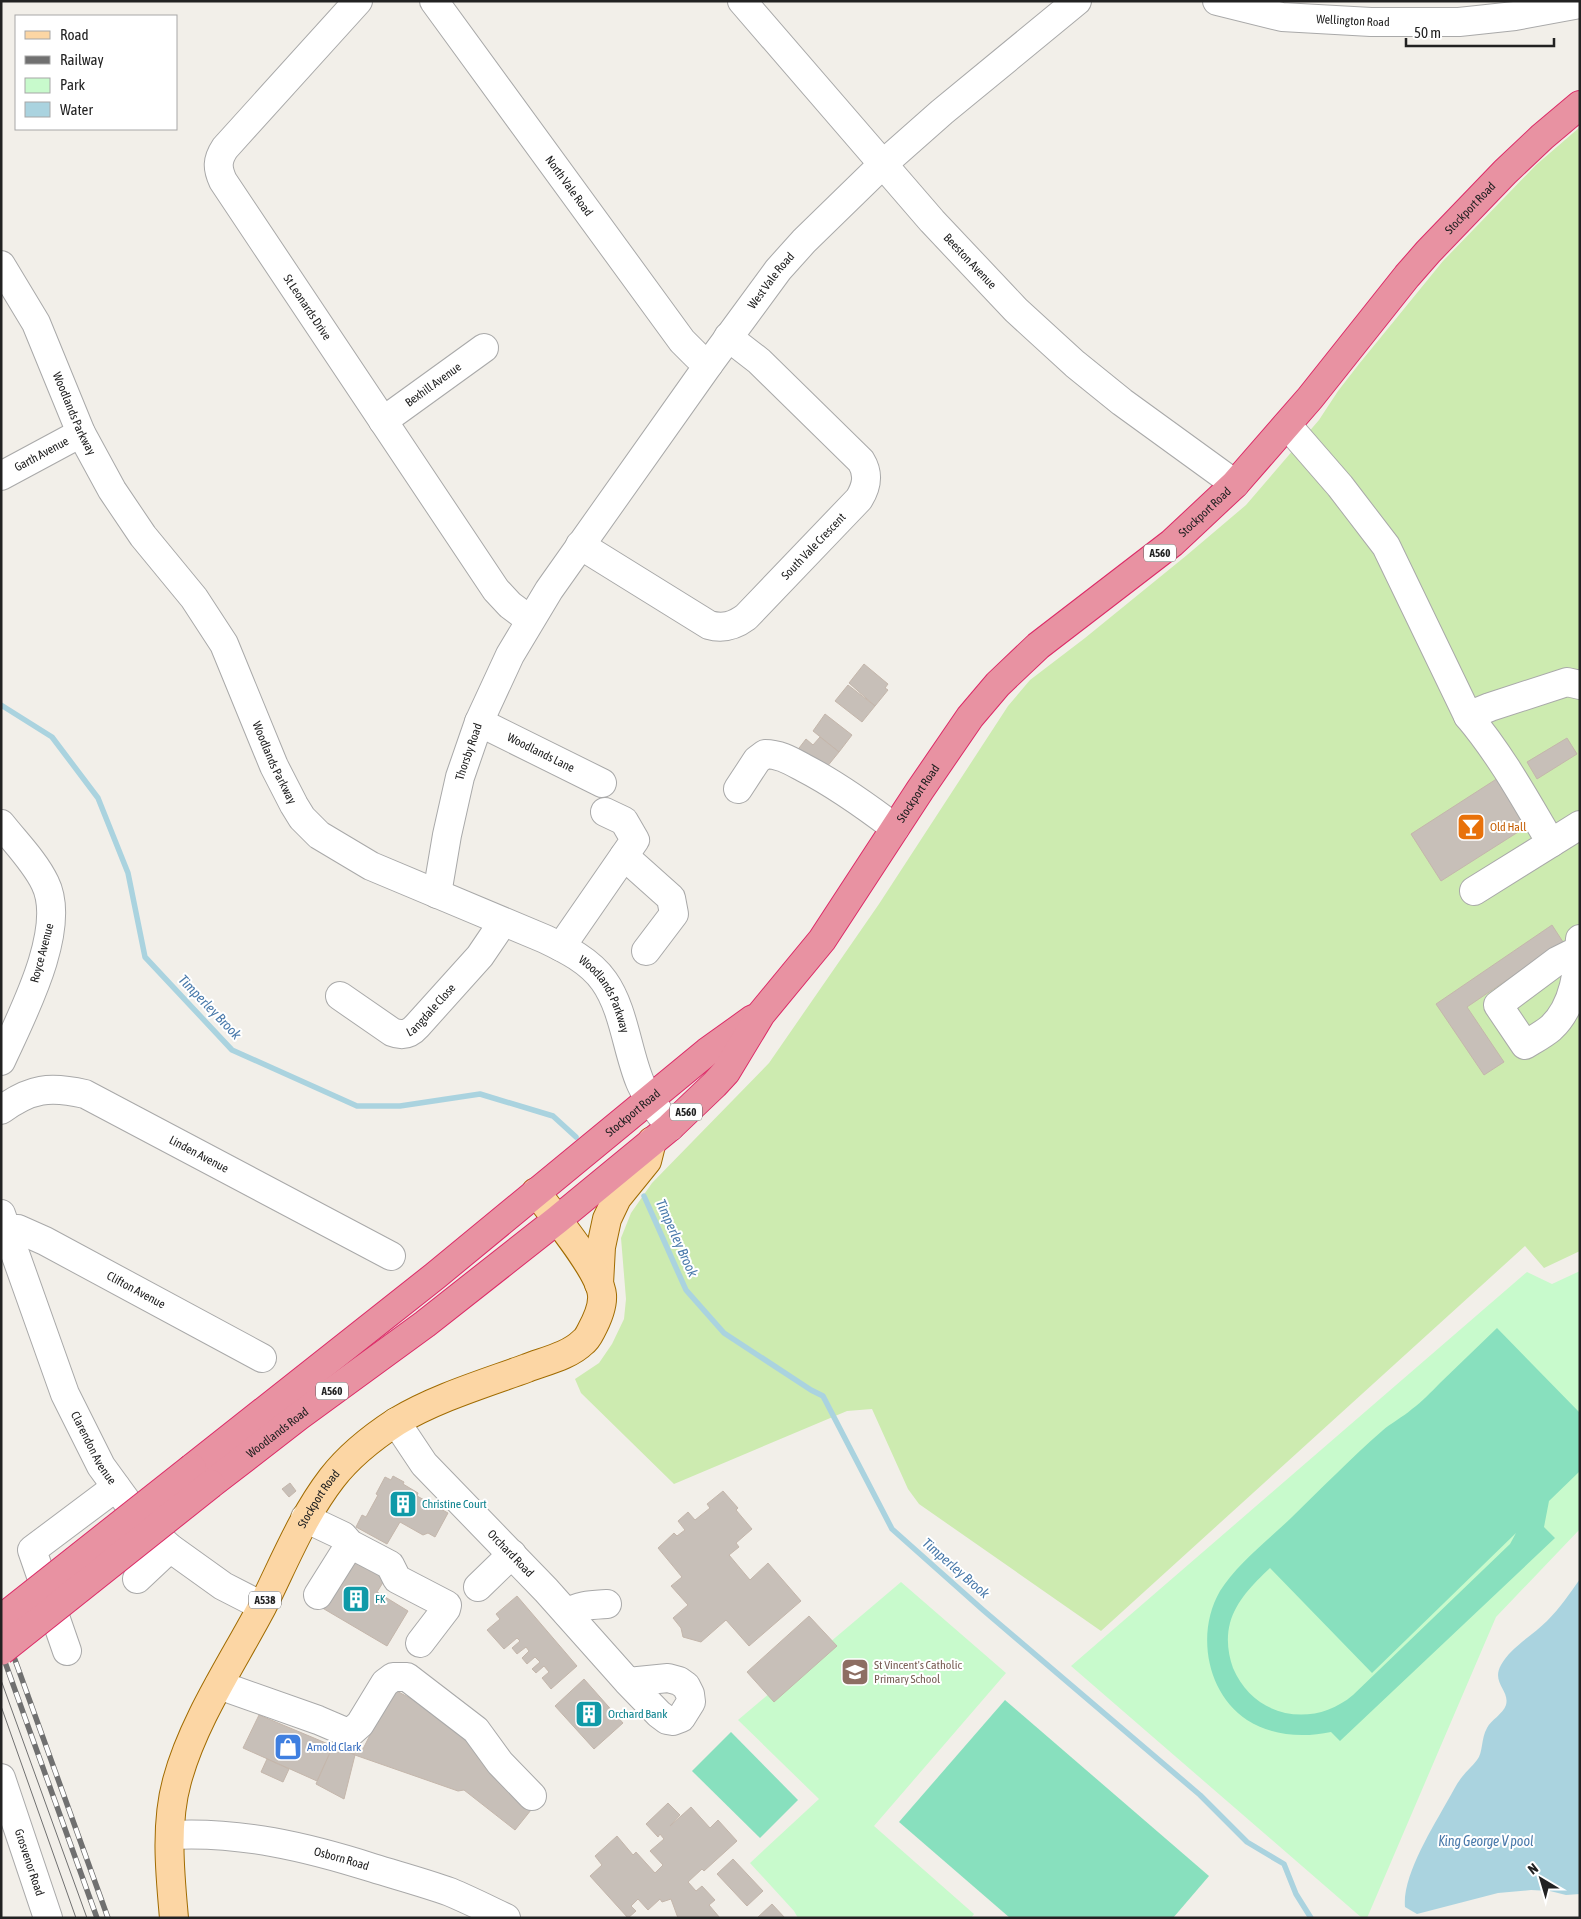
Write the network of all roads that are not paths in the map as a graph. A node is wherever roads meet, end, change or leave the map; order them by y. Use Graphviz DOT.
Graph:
graph roads {
  1 [pos="358,1"];
  2 [pos="434,1"];
  3 [pos="742,1"];
  4 [pos="1077,1"];
  5 [pos="1217,1"];
  6 [pos="1580,4"];
  7 [pos="1580,105"];
  8 [pos="882,165"];
  9 [pos="1,266"];
  10 [pos="728,337"];
  11 [pos="484,348"];
  12 [pos="709,364"];
  13 [pos="383,421"];
  14 [pos="1287,425"];
  15 [pos="81,433"];
  16 [pos="1,476"];
  17 [pos="1235,484"];
  18 [pos="580,545"];
  19 [pos="530,620"];
  20 [pos="1580,685"];
  21 [pos="1468,716"];
  22 [pos="479,722"];
  23 [pos="602,783"];
  24 [pos="738,789"];
  25 [pos="605,812"];
  26 [pos="1,824"];
  27 [pos="1580,825"];
  28 [pos="895,828"];
  29 [pos="1551,843"];
  30 [pos="624,856"];
  31 [pos="1474,890"];
  32 [pos="437,894"];
  33 [pos="503,922"];
  34 [pos="561,947"];
  35 [pos="646,951"];
  36 [pos="340,996"];
  37 [pos="761,1014"];
  38 [pos="1,1061"];
  39 [pos="650,1101"];
  40 [pos="1,1110"];
  41 [pos="661,1134"];
  42 [pos="536,1192"];
  43 [pos="557,1220"];
  44 [pos="3,1221"];
  45 [pos="391,1256"];
  46 [pos="599,1284"];
  47 [pos="262,1358"];
  48 [pos="396,1422"];
  49 [pos="202,1476"];
  50 [pos="116,1487"];
  51 [pos="305,1518"];
  52 [pos="350,1544"];
  53 [pos="170,1548"];
  54 [pos="512,1554"];
  55 [pos="137,1579"];
  56 [pos="478,1587"];
  57 [pos="318,1595"];
  58 [pos="606,1604"];
  59 [pos="262,1606"];
  60 [pos="567,1613"];
  61 [pos="1,1619"];
  62 [pos="420,1643"];
  63 [pos="1,1651"];
  64 [pos="67,1652"];
  65 [pos="628,1682"];
  66 [pos="219,1685"];
  67 [pos="1,1778"];
  68 [pos="532,1796"];
  69 [pos="170,1835"];
  70 [pos="48,1918"];
  71 [pos="174,1918"];
  72 [pos="506,1918"];
  1 -- 13 [label="street, St Leonards Drive"];
  2 -- 12 [label="street, North Vale Road"];
  3 -- 8 [label="street, Beeston Avenue"];
  4 -- 8 [label="street, West Vale Road"];
  5 -- 6 [label="street, Wellington Road"];
  7 -- 14 [label="highway, Stockport Road / A560"];
  8 -- 10 [label="street, West Vale Road"];
  8 -- 17 [label="street, Beeston Avenue"];
  9 -- 15 [label="street, Woodlands Parkway"];
  10 -- 12 [label="street, West Vale Road"];
  10 -- 18 [label="street, South Vale Crescent"];
  11 -- 13 [label="street, Bexhill Avenue"];
  12 -- 18 [label="street, West Vale Road"];
  13 -- 19 [label="street, St Leonards Drive"];
  14 -- 17 [label="highway, Stockport Road / A560"];
  14 -- 21 [label="street"];
  15 -- 16 [label="street, Garth Avenue"];
  15 -- 32 [label="street, Woodlands Parkway"];
  17 -- 28 [label="highway, Stockport Road / A560"];
  18 -- 19 [label="street, West Vale Road"];
  19 -- 22 [label="street, Thorsby Road"];
  20 -- 21 [label="street"];
  21 -- 29 [label="street"];
  22 -- 23 [label="street, Woodlands Lane"];
  22 -- 32 [label="street, Thorsby Road"];
  24 -- 28 [label="street"];
  25 -- 30 [label="street"];
  26 -- 38 [label="street, Royce Avenue"];
  27 -- 29 [label="street"];
  28 -- 37 [label="highway, Stockport Road / A560"];
  29 -- 31 [label="street"];
  30 -- 34 [label="street"];
  30 -- 35 [label="street"];
  32 -- 33 [label="street, Woodlands Parkway"];
  33 -- 34 [label="street, Woodlands Parkway"];
  33 -- 36 [label="street, Langdale Close"];
  34 -- 39 [label="street, Woodlands Parkway"];
  37 -- 39 [label="highway, Stockport Road / A560"];
  37 -- 41 [label="highway, Stockport Road / A560"];
  39 -- 41 [label="street, Woodlands Parkway"];
  39 -- 42 [label="highway, Stockport Road / A560"];
  40 -- 45 [label="street, Linden Avenue"];
  41 -- 43 [label="highway, Stockport Road / A560"];
  41 -- 46 [label="main road"];
  42 -- 43 [label="main road, Stockport Road / A538"];
  42 -- 49 [label="highway, Woodlands Road / A560"];
  43 -- 46 [label="main road, Stockport Road / A538"];
  43 -- 49 [label="highway, Woodlands Road / A560"];
  44 -- 47 [label="street, Clifton Avenue"];
  44 -- 50 [label="street, Clarendon Avenue"];
  46 -- 48 [label="main road, Stockport Road / A538"];
  48 -- 51 [label="main road, Stockport Road / A538"];
  48 -- 54 [label="street, Orchard Road"];
  49 -- 61 [label="highway, Woodlands Road / A560, bridge"];
  49 -- 63 [label="highway, Woodlands Road / A560, bridge"];
  50 -- 53 [label="street, Clarendon Avenue"];
  50 -- 64 [label="street"];
  51 -- 52 [label="street"];
  51 -- 59 [label="main road, Stockport Road / A538"];
  52 -- 57 [label="street"];
  52 -- 62 [label="street"];
  53 -- 55 [label="street"];
  53 -- 59 [label="street, Clarendon Avenue"];
  54 -- 56 [label="street"];
  54 -- 60 [label="street, Orchard Road"];
  58 -- 60 [label="street"];
  59 -- 66 [label="main road, Stockport Road / A538"];
  60 -- 65 [label="street, Orchard Road"];
  66 -- 68 [label="street"];
  66 -- 69 [label="main road, Stockport Road / A538"];
  67 -- 70 [label="street, Grosvenor Road"];
  69 -- 71 [label="main road, Stockport Road / A538"];
  69 -- 72 [label="street, Osborn Road"];
}
